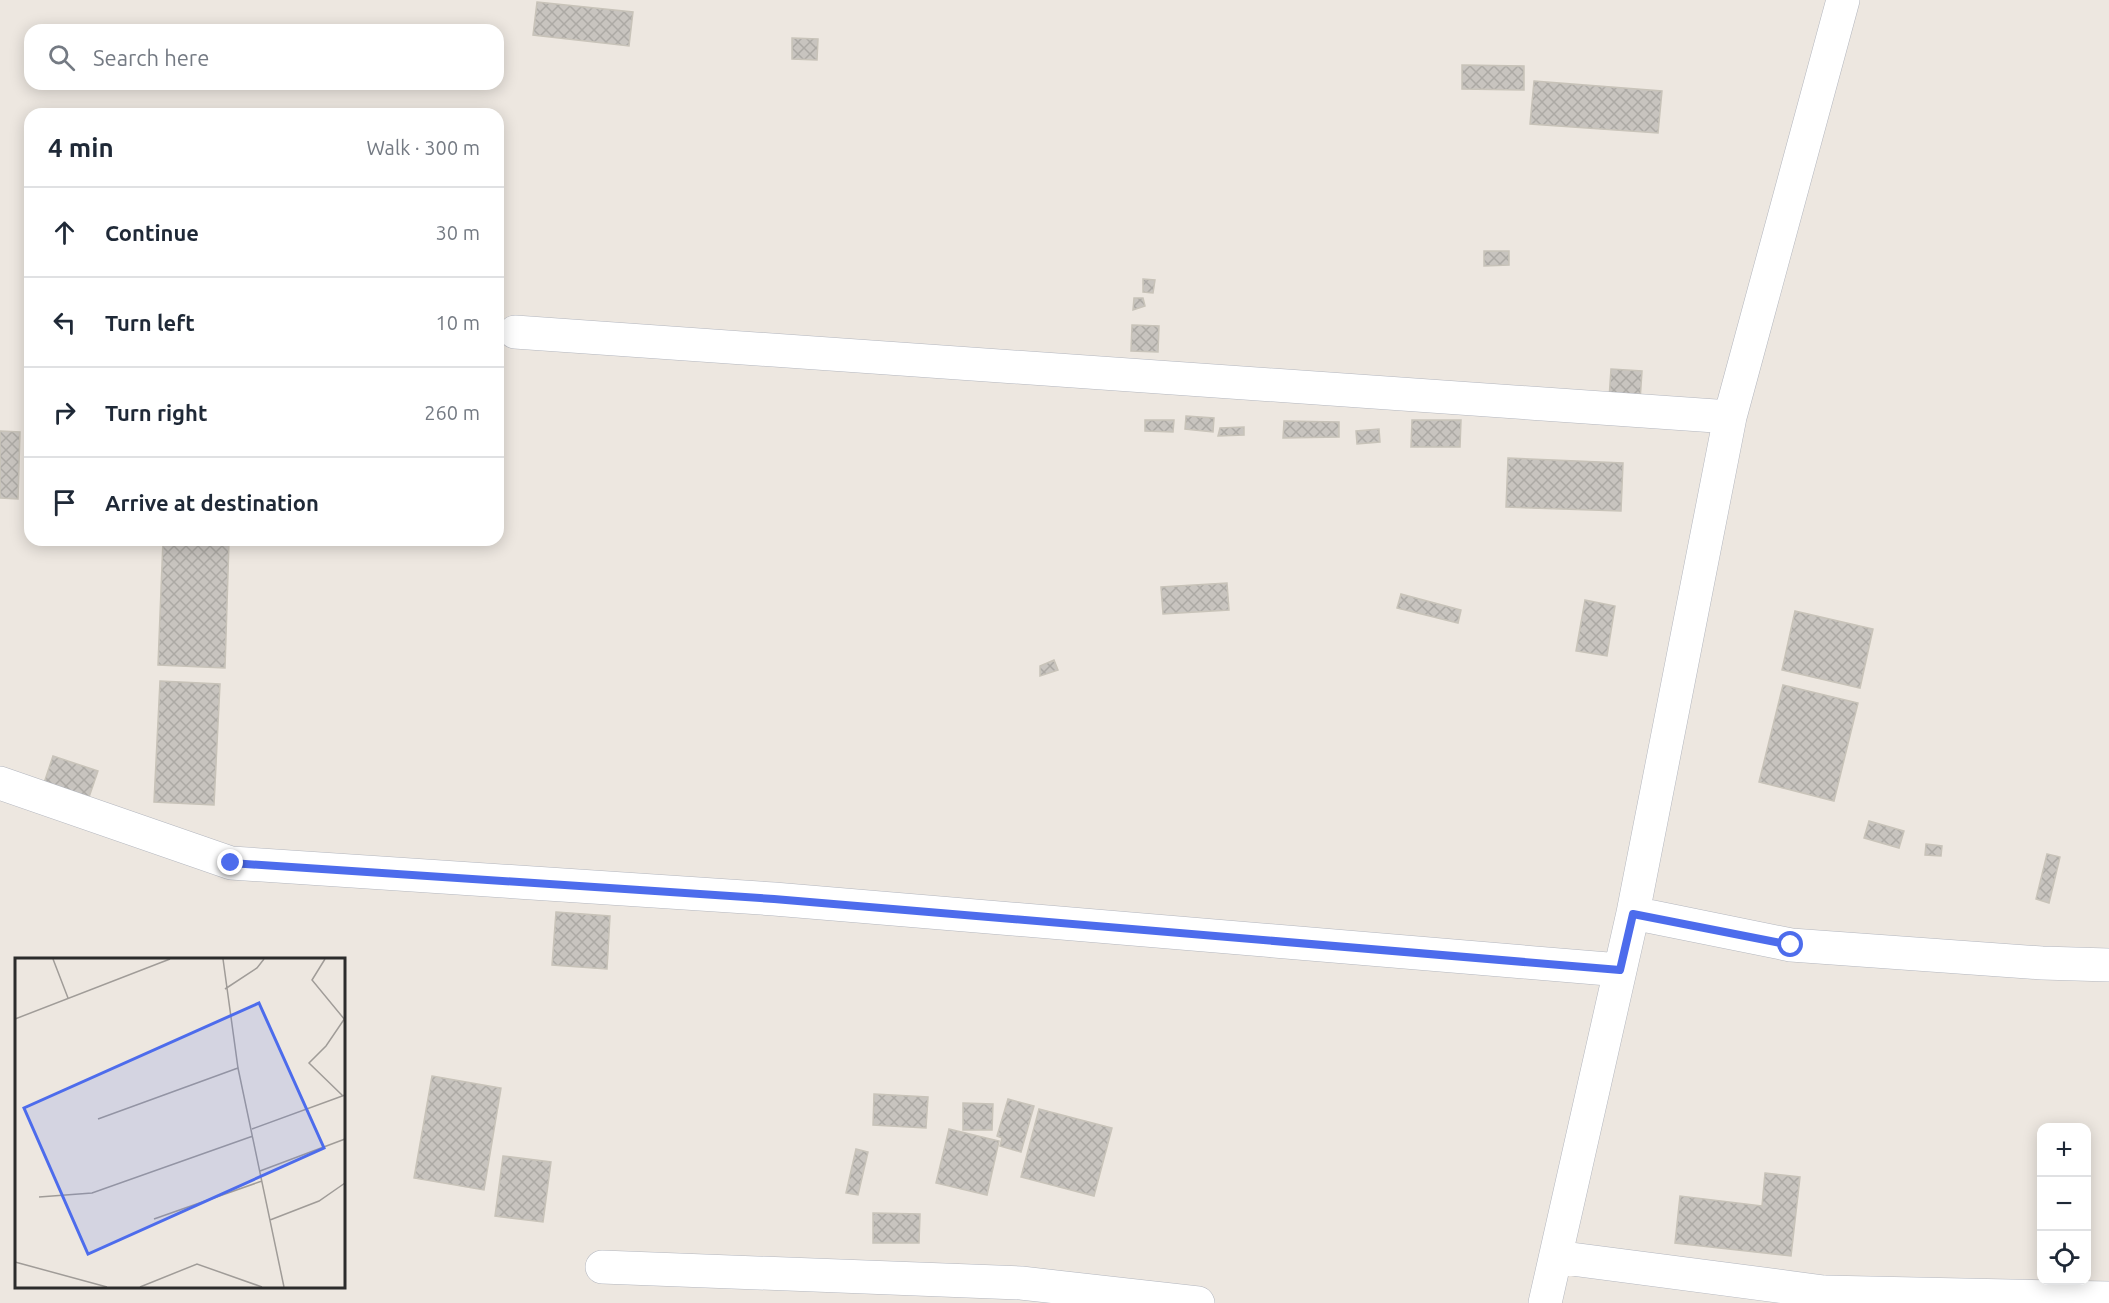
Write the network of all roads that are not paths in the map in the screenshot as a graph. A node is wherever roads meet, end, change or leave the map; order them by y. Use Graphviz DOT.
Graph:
graph roads {
  1 [pos="1843,0"];
  2 [pos="515,332"];
  3 [pos="1730,417"];
  4 [pos="0,783"];
  5 [pos="1633,914"];
  6 [pos="2109,965"];
  7 [pos="1620,970"];
  8 [pos="1556,1257"];
  9 [pos="602,1267"];
  10 [pos="2109,1298"];
  11 [pos="1198,1303"];
  12 [pos="1545,1303"];
  1 -- 3 [label="street"];
  2 -- 3 [label="street"];
  3 -- 5 [label="street"];
  4 -- 7 [label="street"];
  5 -- 6 [label="street"];
  5 -- 7 [label="street"];
  7 -- 8 [label="street"];
  8 -- 10 [label="street"];
  8 -- 12 [label="street"];
  9 -- 11 [label="street"];
}
